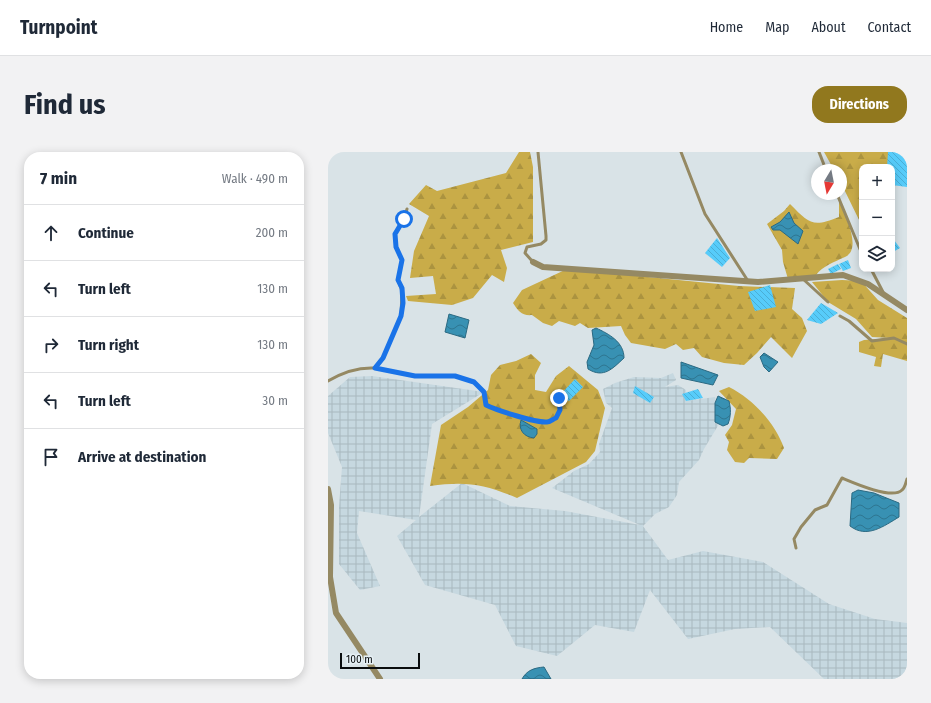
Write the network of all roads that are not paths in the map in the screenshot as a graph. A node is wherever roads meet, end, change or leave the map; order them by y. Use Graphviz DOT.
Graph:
graph roads {
  1 [pos="538,152"];
  2 [pos="681,152"];
  3 [pos="819,152"];
  4 [pos="824,164"];
  5 [pos="840,200"];
  6 [pos="407,209"];
  7 [pos="859,247"];
  8 [pos="533,262"];
  9 [pos="873,272"];
  10 [pos="802,278"];
  11 [pos="748,281"];
  12 [pos="884,294"];
  13 [pos="828,302"];
  14 [pos="907,310"];
  15 [pos="840,316"];
  16 [pos="907,344"];
  17 [pos="375,368"];
  18 [pos="328,381"];
  19 [pos="559,398"];
  20 [pos="907,479"];
  21 [pos="328,489"];
  22 [pos="796,548"];
  23 [pos="380,679"];
  1 -- 8 [label="lane"];
  2 -- 11 [label="lane"];
  3 -- 4 [label="lane"];
  5 -- 7 [label="lane"];
  6 -- 17 [label="lane"];
  8 -- 11 [label="street"];
  9 -- 12 [label="lane"];
  10 -- 11 [label="street"];
  10 -- 12 [label="street"];
  10 -- 13 [label="lane"];
  12 -- 14 [label="street"];
  15 -- 16 [label="lane"];
  17 -- 18 [label="lane"];
  17 -- 19 [label="lane"];
  20 -- 22 [label="lane"];
  21 -- 23 [label="street"];
}
